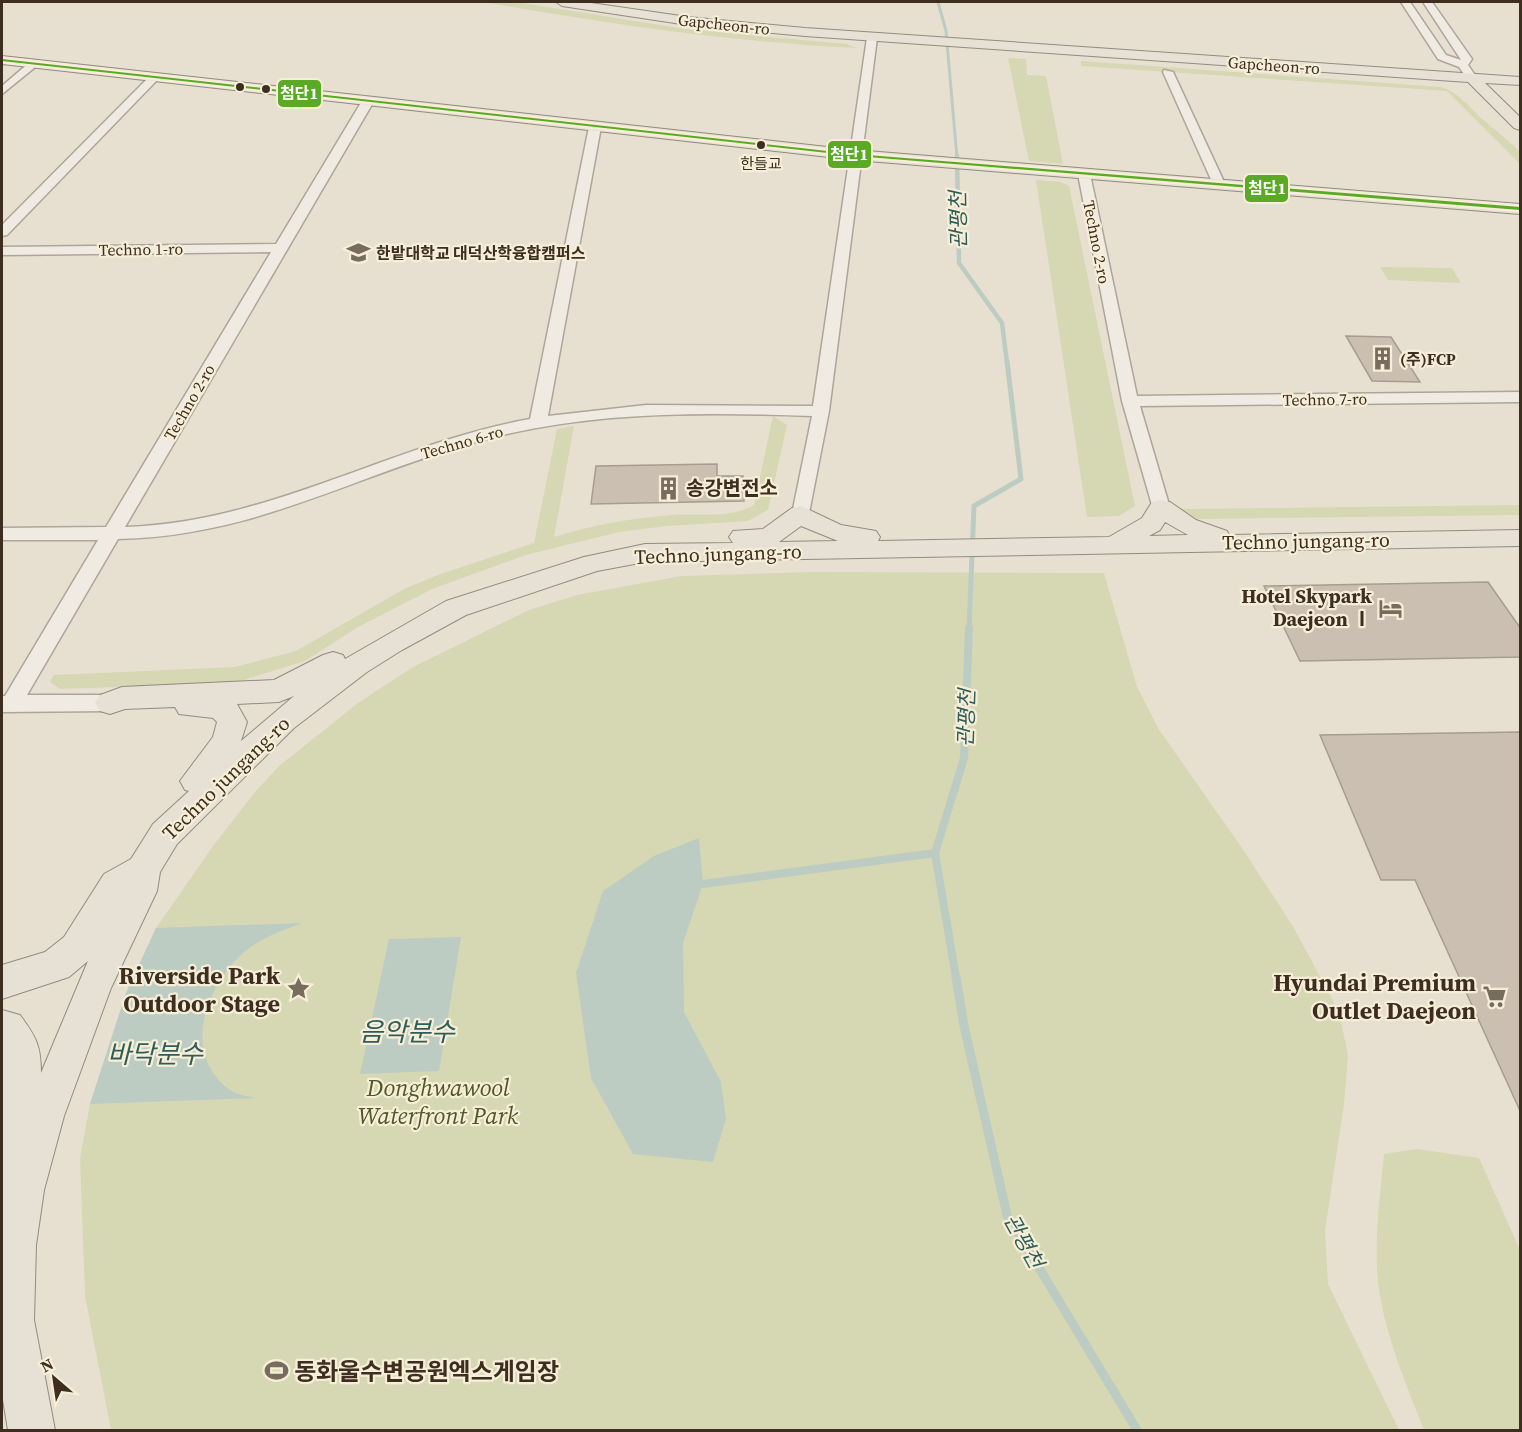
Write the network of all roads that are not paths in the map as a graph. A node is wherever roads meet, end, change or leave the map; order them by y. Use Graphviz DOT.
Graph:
graph roads {
  1 [pos="562,2"];
  2 [pos="1406,2"];
  3 [pos="1428,2"];
  4 [pos="872,38"];
  5 [pos="2,60"];
  6 [pos="34,63"];
  7 [pos="1467,67"];
  8 [pos="1168,72"];
  9 [pos="155,77"];
  10 [pos="1521,81"];
  11 [pos="2,91"];
  12 [pos="368,101"];
  13 [pos="1521,125"];
  14 [pos="595,127"];
  15 [pos="855,155"];
  16 [pos="1084,174"];
  17 [pos="1219,184"];
  18 [pos="1521,209"];
  19 [pos="2,232"];
  20 [pos="280,248"];
  21 [pos="2,251"];
  22 [pos="1521,397"];
  23 [pos="1130,401"];
  24 [pos="821,411"];
  25 [pos="538,422"];
  26 [pos="1161,508"];
  27 [pos="801,514"];
  28 [pos="113,532"];
  29 [pos="2,534"];
  30 [pos="1521,538"];
  31 [pos="834,542"];
  32 [pos="1233,542"];
  33 [pos="1117,543"];
  34 [pos="645,553"];
  35 [pos="456,608"];
  36 [pos="110,703"];
  37 [pos="6,704"];
  38 [pos="165,834"];
  39 [pos="143,869"];
  40 [pos="2,982"];
  41 [pos="2,1028"];
  42 [pos="23,1190"];
  43 [pos="8,1256"];
  44 [pos="32,1431"];
  1 -- 4 [label="main road, Gapcheon-ro"];
  2 -- 7 [label="street"];
  3 -- 7 [label="street"];
  4 -- 7 [label="main road, Gapcheon-ro"];
  4 -- 15 [label="street"];
  5 -- 6 [label="main road, Techno 2-ro"];
  6 -- 9 [label="main road, Techno 2-ro"];
  6 -- 11 [label="street"];
  7 -- 10 [label="main road, Gapcheon-ro"];
  7 -- 13 [label="main road"];
  8 -- 17 [label="street"];
  9 -- 12 [label="main road, Techno 2-ro"];
  9 -- 19 [label="street"];
  12 -- 14 [label="main road, Techno 2-ro"];
  12 -- 20 [label="street, Techno 2-ro"];
  14 -- 15 [label="main road, Techno 2-ro"];
  14 -- 25 [label="street"];
  15 -- 16 [label="main road, Techno 2-ro"];
  15 -- 24 [label="street"];
  16 -- 17 [label="main road, Techno 2-ro"];
  16 -- 23 [label="street, Techno 2-ro"];
  17 -- 18 [label="main road, Techno 2-ro"];
  20 -- 21 [label="street, Techno 1-ro"];
  20 -- 28 [label="street, Techno 2-ro"];
  22 -- 23 [label="street, Techno 7-ro"];
  23 -- 26 [label="street"];
  24 -- 25 [label="street, Techno 6-ro"];
  24 -- 27 [label="street"];
  25 -- 28 [label="street, Techno 6-ro"];
  26 -- 32 [label="main road"];
  26 -- 33 [label="main road"];
  27 -- 31 [label="main road"];
  27 -- 34 [label="main road"];
  28 -- 29 [label="street, Techno 6-ro"];
  28 -- 37 [label="street, Techno 2-ro"];
  30 -- 32 [label="main road, Techno jungang-ro"];
  31 -- 33 [label="main road, Techno jungang-ro"];
  31 -- 34 [label="main road, Techno jungang-ro"];
  32 -- 33 [label="main road, Techno jungang-ro"];
  34 -- 35 [label="main road, Techno jungang-ro"];
  35 -- 36 [label="main road"];
  35 -- 38 [label="main road, Techno jungang-ro"];
  36 -- 37 [label="street"];
  36 -- 38 [label="main road"];
  38 -- 39 [label="main road, Techno jungang-ro"];
  39 -- 40 [label="main road"];
  39 -- 42 [label="main road, Techno jungang-ro"];
  41 -- 42 [label="main road"];
  42 -- 43 [label="main road, Techno jungang-ro"];
  43 -- 44 [label="main road, Techno jungang-ro"];
}
